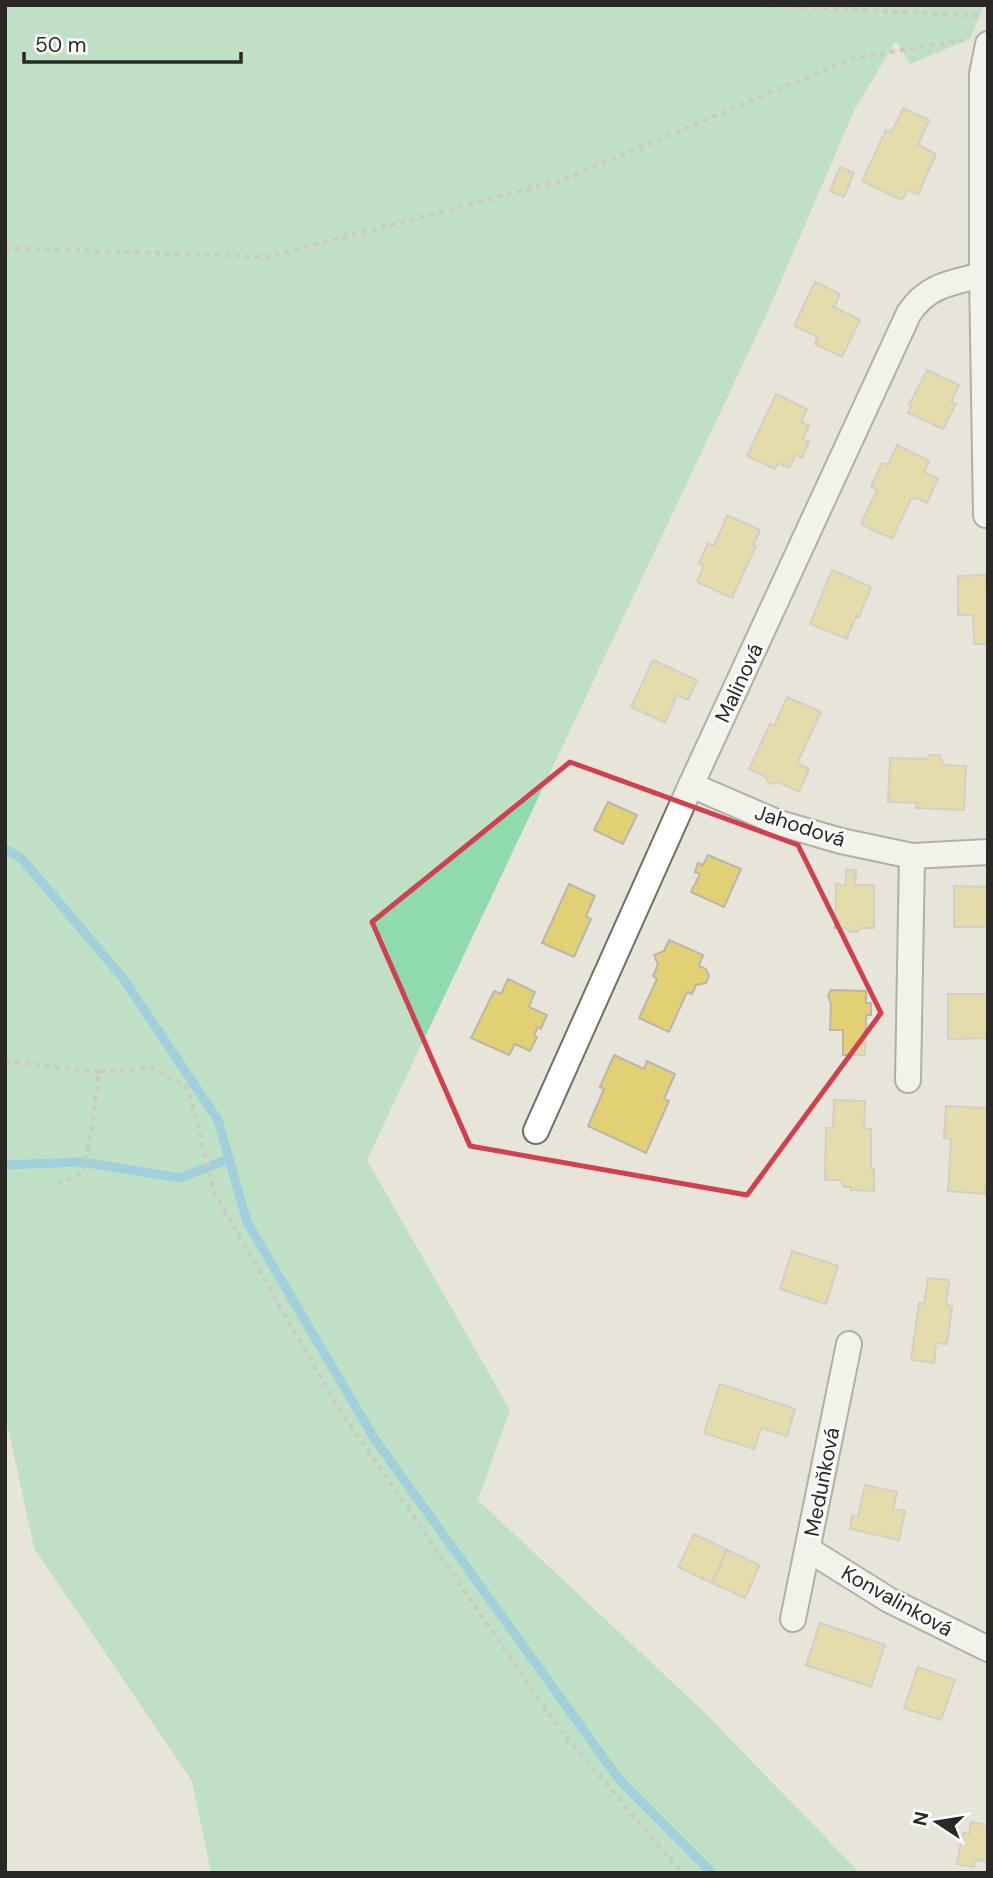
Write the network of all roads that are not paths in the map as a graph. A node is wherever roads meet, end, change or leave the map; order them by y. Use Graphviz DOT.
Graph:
graph roads {
  1 [pos="979,41"];
  2 [pos="982,275"];
  3 [pos="986,515"];
  4 [pos="691,785"];
  5 [pos="988,852"];
  6 [pos="912,856"];
  7 [pos="908,1080"];
  8 [pos="537,1131"];
  9 [pos="849,1345"];
  10 [pos="809,1550"];
  11 [pos="793,1619"];
  12 [pos="988,1649"];
  1 -- 2 [label="street"];
  2 -- 3 [label="street"];
  2 -- 4 [label="street, Malinová"];
  4 -- 6 [label="street, Jahodová"];
  4 -- 8 [label="street, Malinová"];
  5 -- 6 [label="street, Jahodová"];
  6 -- 7 [label="street"];
  9 -- 10 [label="street, Meduňková"];
  10 -- 11 [label="street, Meduňková"];
  10 -- 12 [label="street, Konvalinková"];
}
